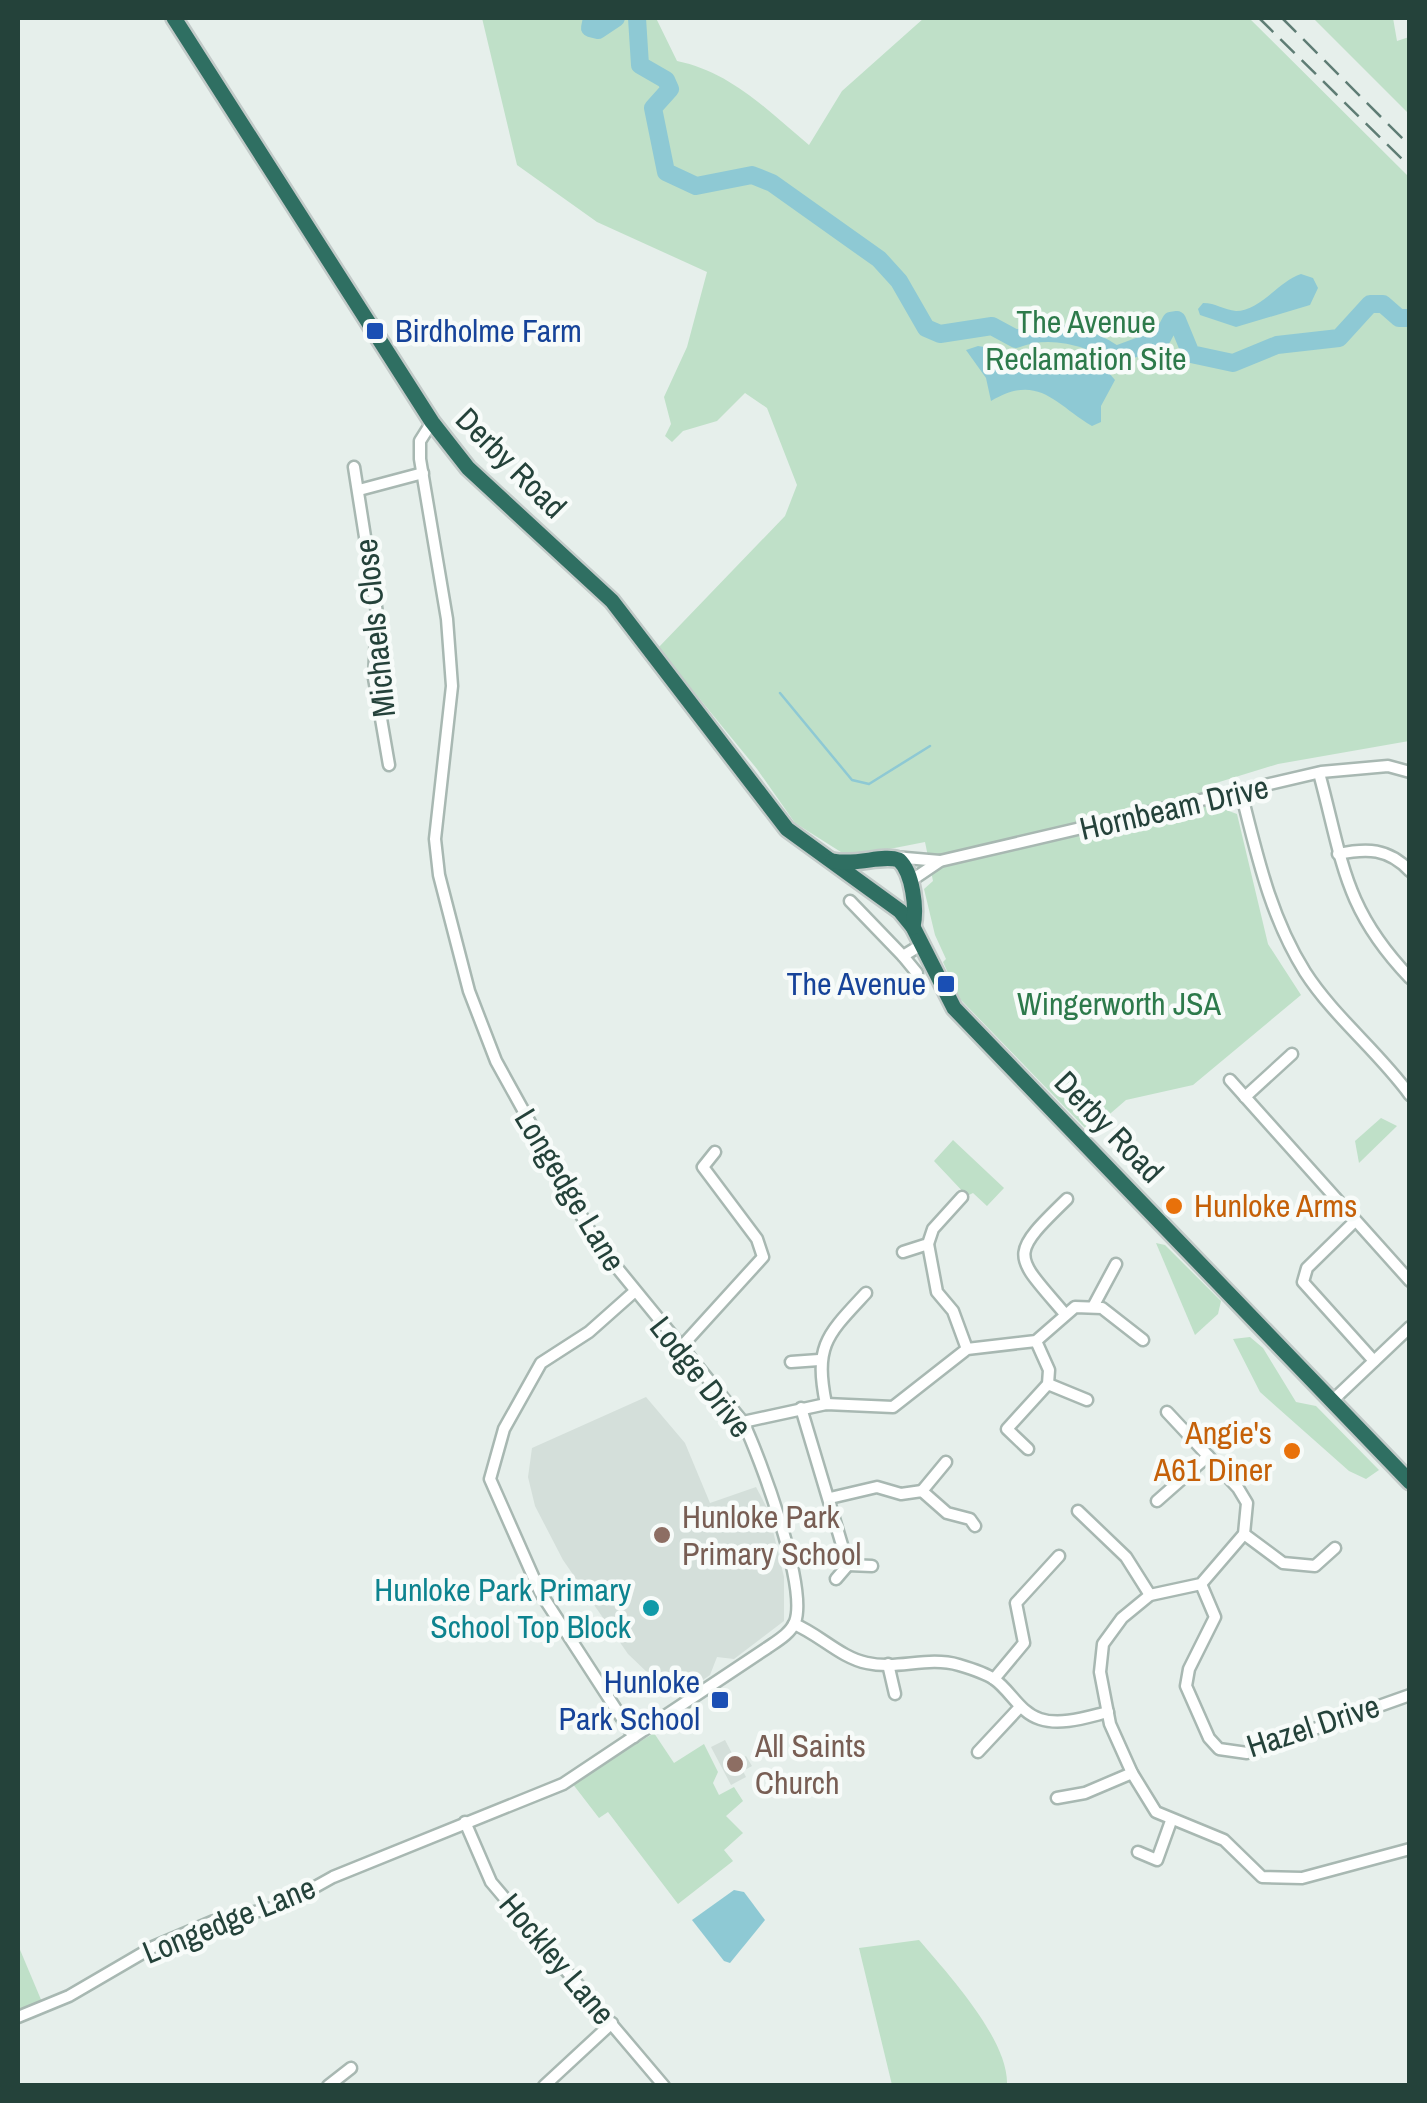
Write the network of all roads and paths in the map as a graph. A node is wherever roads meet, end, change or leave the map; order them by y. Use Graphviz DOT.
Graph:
graph roads {
  1 [pos="174,18"];
  2 [pos="432,422"];
  3 [pos="354,467"];
  4 [pos="423,473"];
  5 [pos="360,490"];
  6 [pos="390,765"];
  7 [pos="1410,772"];
  8 [pos="1319,773"];
  9 [pos="1241,792"];
  10 [pos="1338,854"];
  11 [pos="893,858"];
  12 [pos="824,859"];
  13 [pos="876,860"];
  14 [pos="940,862"];
  15 [pos="1410,870"];
  16 [pos="909,883"];
  17 [pos="878,896"];
  18 [pos="850,902"];
  19 [pos="913,927"];
  20 [pos="921,945"];
  21 [pos="903,956"];
  22 [pos="918,973"];
  23 [pos="1410,978"];
  24 [pos="1292,1054"];
  25 [pos="1230,1080"];
  26 [pos="1408,1092"];
  27 [pos="1245,1097"];
  28 [pos="715,1152"];
  29 [pos="962,1198"];
  30 [pos="1067,1199"];
  31 [pos="1355,1221"];
  32 [pos="928,1244"];
  33 [pos="902,1252"];
  34 [pos="1116,1264"];
  35 [pos="1410,1280"];
  36 [pos="634,1292"];
  37 [pos="866,1293"];
  38 [pos="1094,1304"];
  39 [pos="1065,1314"];
  40 [pos="1410,1327"];
  41 [pos="1143,1340"];
  42 [pos="1036,1341"];
  43 [pos="682,1346"];
  44 [pos="967,1349"];
  45 [pos="819,1360"];
  46 [pos="1374,1361"];
  47 [pos="792,1362"];
  48 [pos="1048,1384"];
  49 [pos="1087,1400"];
  50 [pos="1330,1403"];
  51 [pos="826,1404"];
  52 [pos="802,1408"];
  53 [pos="1167,1412"];
  54 [pos="743,1422"];
  55 [pos="1008,1429"];
  56 [pos="994,1438"];
  57 [pos="1028,1449"];
  58 [pos="1208,1456"];
  59 [pos="946,1462"];
  60 [pos="1410,1482"];
  61 [pos="922,1491"];
  62 [pos="830,1498"];
  63 [pos="1157,1502"];
  64 [pos="1078,1511"];
  65 [pos="976,1526"];
  66 [pos="1244,1534"];
  67 [pos="1334,1548"];
  68 [pos="1060,1556"];
  69 [pos="848,1566"];
  70 [pos="872,1566"];
  71 [pos="836,1579"];
  72 [pos="1200,1584"];
  73 [pos="1150,1595"];
  74 [pos="794,1624"];
  75 [pos="888,1664"];
  76 [pos="994,1679"];
  77 [pos="895,1694"];
  78 [pos="1410,1695"];
  79 [pos="1020,1707"];
  80 [pos="1108,1712"];
  81 [pos="634,1736"];
  82 [pos="978,1752"];
  83 [pos="1132,1773"];
  84 [pos="1056,1798"];
  85 [pos="1171,1821"];
  86 [pos="465,1822"];
  87 [pos="1410,1850"];
  88 [pos="1138,1852"];
  89 [pos="18,2017"];
  90 [pos="612,2023"];
  91 [pos="351,2068"];
  92 [pos="328,2086"];
  93 [pos="544,2086"];
  94 [pos="664,2086"];
  1 -- 2 [label="highway, Derby Road"];
  2 -- 4 [label="street, Longedge Lane"];
  2 -- 12 [label="highway, Derby Road"];
  3 -- 5 [label="street, Michaels Close"];
  4 -- 5 [label="street"];
  4 -- 36 [label="street, Longedge Lane"];
  5 -- 6 [label="street, Michaels Close"];
  7 -- 8 [label="street, Hornbeam Drive"];
  8 -- 9 [label="street, Hornbeam Drive"];
  8 -- 10 [label="street"];
  9 -- 14 [label="street, Hornbeam Drive"];
  9 -- 26 [label="street"];
  10 -- 15 [label="street"];
  10 -- 23 [label="street"];
  11 -- 13 [label="highway"];
  11 -- 14 [label="street, Hornbeam Drive"];
  11 -- 16 [label="highway"];
  12 -- 13 [label="highway"];
  12 -- 17 [label="highway, Derby Road"];
  13 -- 17 [label="highway"];
  14 -- 16 [label="street, Hornbeam Drive"];
  16 -- 17 [label="highway"];
  16 -- 19 [label="highway, Derby Road"];
  17 -- 19 [label="highway, Derby Road"];
  18 -- 21 [label="street"];
  19 -- 20 [label="highway, Derby Road"];
  20 -- 21 [label="street"];
  20 -- 50 [label="highway, Derby Road"];
  21 -- 22 [label="street"];
  24 -- 27 [label="street"];
  25 -- 27 [label="street"];
  27 -- 31 [label="street"];
  28 -- 43 [label="street"];
  29 -- 32 [label="street"];
  30 -- 39 [label="street"];
  31 -- 35 [label="street"];
  31 -- 46 [label="street"];
  32 -- 33 [label="street"];
  32 -- 44 [label="street"];
  34 -- 38 [label="street"];
  36 -- 43 [label="street, Lodge Drive"];
  36 -- 81 [label="street, Longedge Lane"];
  37 -- 45 [label="street"];
  38 -- 39 [label="street"];
  38 -- 41 [label="street"];
  39 -- 42 [label="street"];
  40 -- 46 [label="street"];
  42 -- 44 [label="street"];
  42 -- 48 [label="street"];
  43 -- 54 [label="street, Lodge Drive"];
  44 -- 51 [label="street"];
  45 -- 47 [label="street"];
  45 -- 51 [label="street"];
  46 -- 50 [label="street"];
  48 -- 49 [label="street"];
  48 -- 55 [label="street"];
  50 -- 60 [label="highway, Derby Road"];
  51 -- 52 [label="street"];
  52 -- 54 [label="street"];
  52 -- 62 [label="street"];
  53 -- 58 [label="street"];
  54 -- 74 [label="street, Lodge Drive"];
  55 -- 56 [label="street"];
  55 -- 57 [label="street"];
  58 -- 63 [label="street"];
  58 -- 66 [label="street"];
  59 -- 61 [label="street"];
  61 -- 62 [label="street"];
  61 -- 65 [label="street"];
  62 -- 69 [label="street"];
  64 -- 73 [label="street"];
  66 -- 67 [label="street"];
  66 -- 72 [label="street"];
  68 -- 76 [label="street"];
  69 -- 70 [label="street"];
  69 -- 71 [label="street"];
  72 -- 73 [label="street"];
  72 -- 78 [label="street, Hazel Drive"];
  73 -- 80 [label="street"];
  74 -- 75 [label="street"];
  74 -- 81 [label="street"];
  75 -- 76 [label="street"];
  75 -- 77 [label="street"];
  76 -- 79 [label="street"];
  79 -- 80 [label="street"];
  79 -- 82 [label="street"];
  80 -- 83 [label="street"];
  81 -- 86 [label="street, Longedge Lane"];
  83 -- 84 [label="street"];
  83 -- 85 [label="street"];
  85 -- 87 [label="street"];
  85 -- 88 [label="street"];
  86 -- 89 [label="street, Longedge Lane"];
  86 -- 90 [label="street, Hockley Lane"];
  90 -- 93 [label="street"];
  90 -- 94 [label="street, Hockley Lane"];
  91 -- 92 [label="street"];
}
